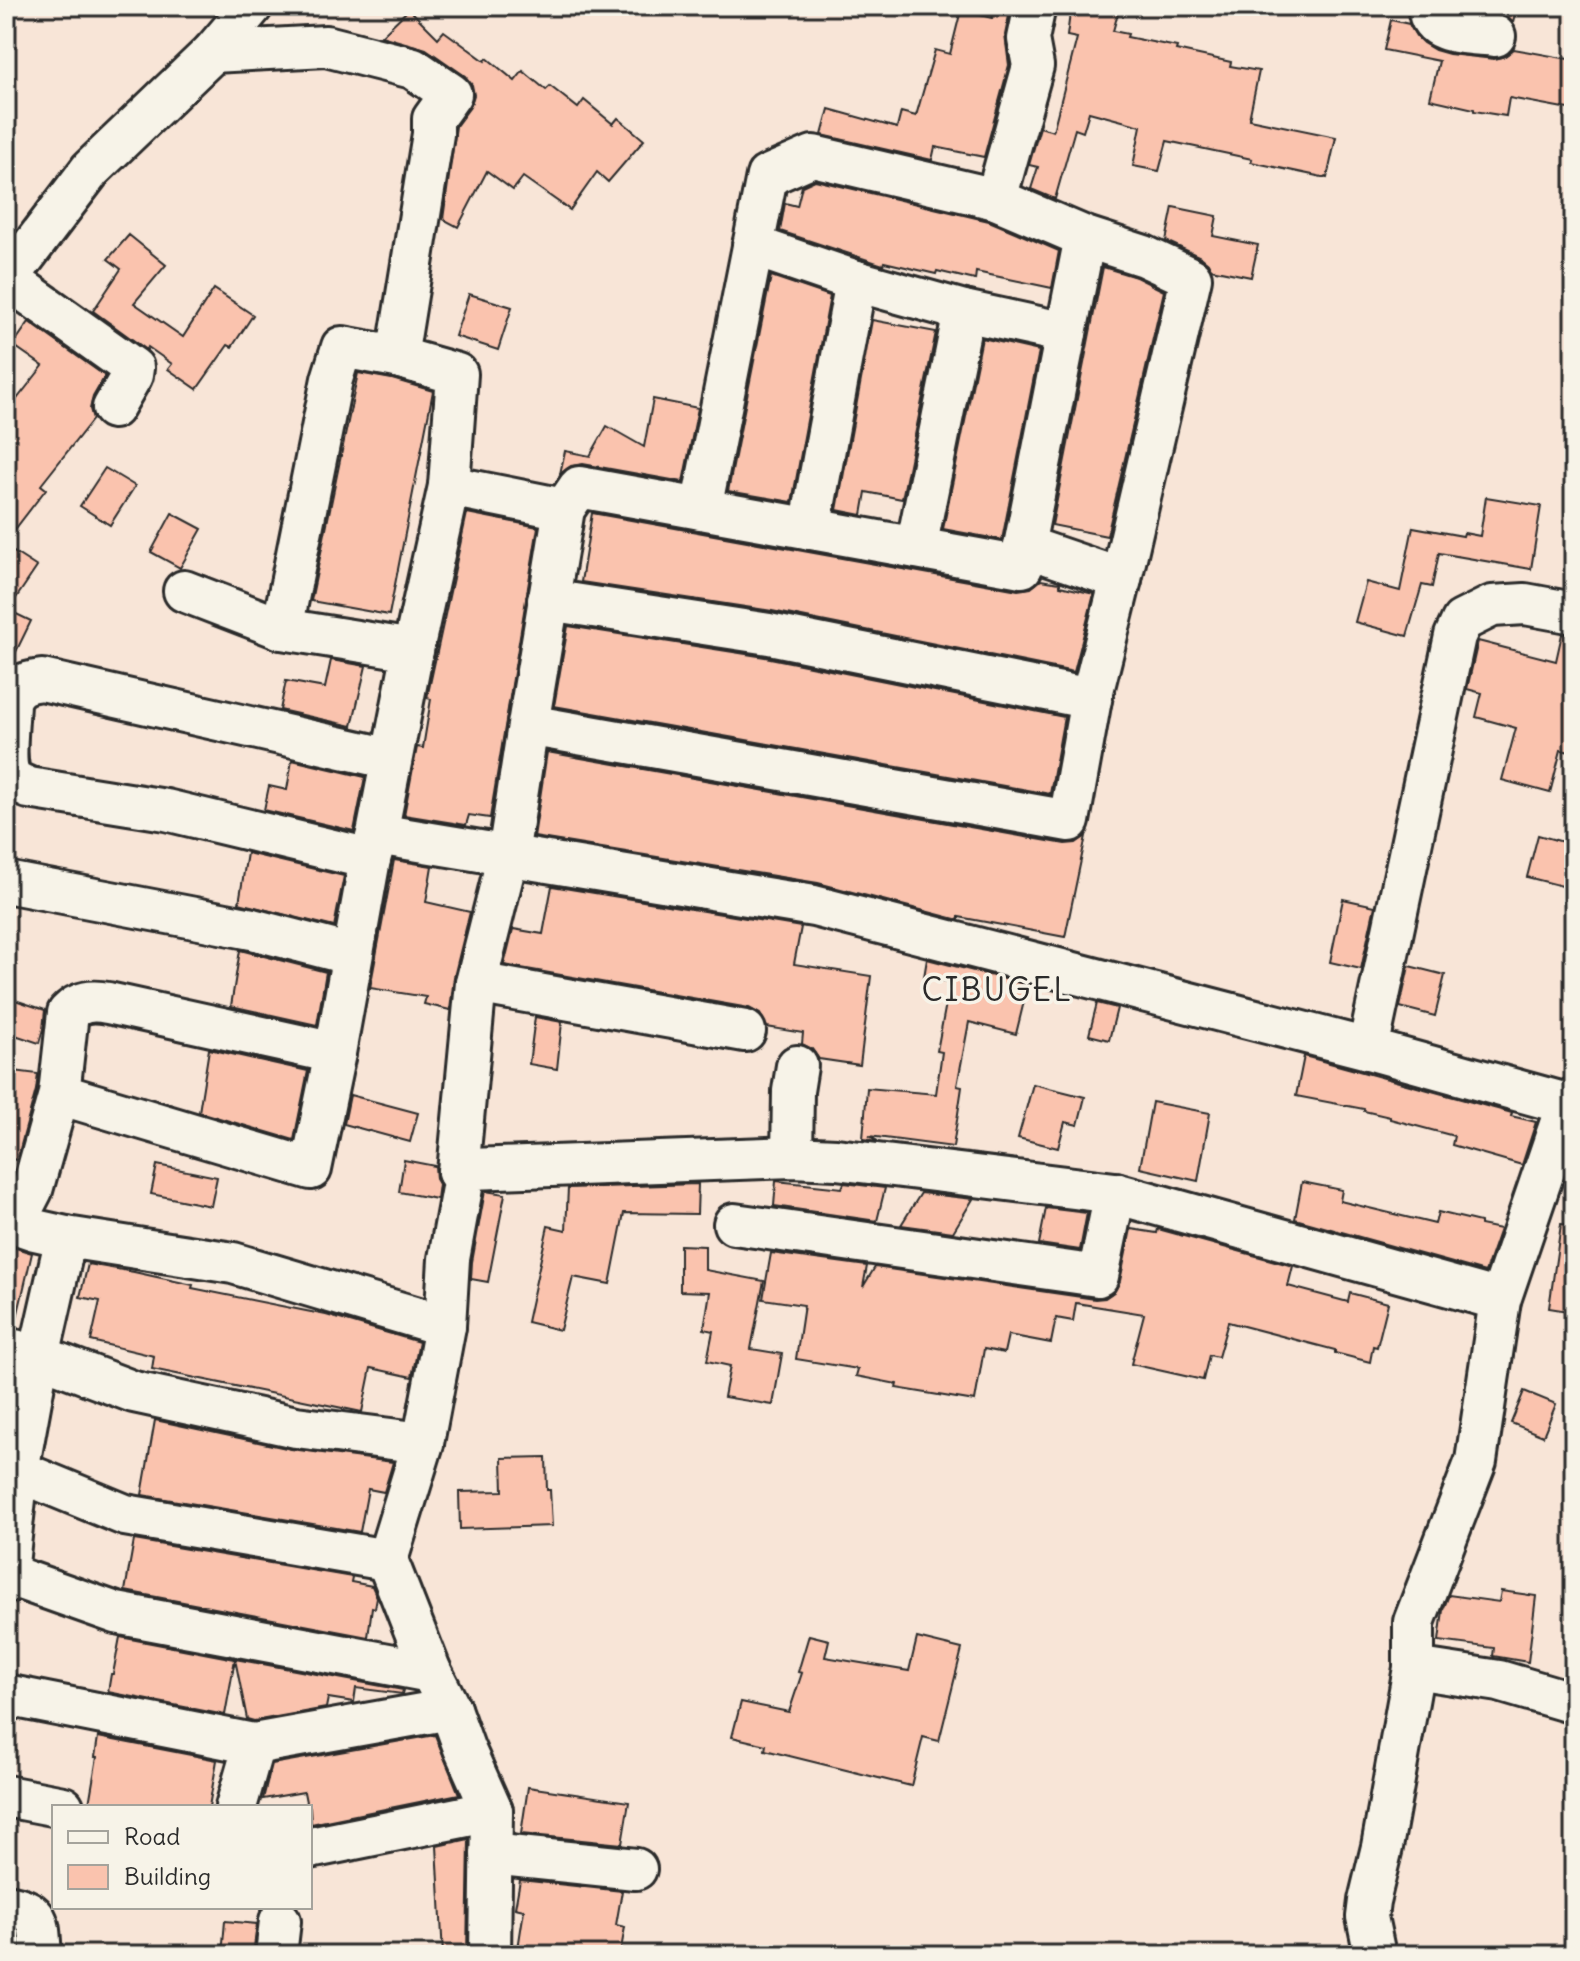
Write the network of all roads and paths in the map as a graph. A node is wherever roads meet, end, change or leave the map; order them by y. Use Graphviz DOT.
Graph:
graph roads {
  1 [pos="252,6"];
  2 [pos="1035,6"];
  3 [pos="1429,6"];
  4 [pos="1495,36"];
  5 [pos="213,52"];
  6 [pos="996,199"];
  7 [pos="1085,237"];
  8 [pos="753,246"];
  9 [pos="7,280"];
  10 [pos="856,281"];
  11 [pos="964,311"];
  12 [pos="1066,333"];
  13 [pos="397,357"];
  14 [pos="113,408"];
  15 [pos="449,486"];
  16 [pos="564,509"];
  17 [pos="701,509"];
  18 [pos="810,529"];
  19 [pos="1024,546"];
  20 [pos="916,548"];
  21 [pos="1121,579"];
  22 [pos="184,591"];
  23 [pos="548,600"];
  24 [pos="1574,613"];
  25 [pos="282,629"];
  26 [pos="413,650"];
  27 [pos="1091,699"];
  28 [pos="528,725"];
  29 [pos="391,759"];
  30 [pos="374,847"];
  31 [pos="508,855"];
  32 [pos="6,882"];
  33 [pos="352,955"];
  34 [pos="476,983"];
  35 [pos="745,1031"];
  36 [pos="1368,1049"];
  37 [pos="335,1053"];
  38 [pos="797,1066"];
  39 [pos="59,1094"];
  40 [pos="1571,1101"];
  41 [pos="792,1157"];
  42 [pos="458,1172"];
  43 [pos="1115,1193"];
  44 [pos="10,1221"];
  45 [pos="734,1224"];
  46 [pos="66,1237"];
  47 [pos="1500,1300"];
  48 [pos="445,1326"];
  49 [pos="22,1352"];
  50 [pos="423,1443"];
  51 [pos="12,1470"];
  52 [pos="387,1560"];
  53 [pos="6,1577"];
  54 [pos="1414,1668"];
  55 [pos="431,1672"];
  56 [pos="6,1695"];
  57 [pos="1574,1703"];
  58 [pos="450,1709"];
  59 [pos="254,1744"];
  60 [pos="6,1796"];
  61 [pos="53,1805"];
  62 [pos="237,1805"];
  63 [pos="492,1811"];
  64 [pos="312,1848"];
  65 [pos="491,1854"];
  66 [pos="636,1869"];
  67 [pos="6,1905"];
  68 [pos="41,1955"];
  69 [pos="490,1955"];
  70 [pos="1375,1955"];
  1 -- 5 [label="street"];
  2 -- 6 [label="street"];
  3 -- 4 [label="street"];
  5 -- 9 [label="street"];
  5 -- 13 [label="street"];
  6 -- 7 [label="street"];
  6 -- 8 [label="street"];
  7 -- 12 [label="street"];
  7 -- 21 [label="street"];
  8 -- 10 [label="street"];
  8 -- 17 [label="street"];
  9 -- 14 [label="street"];
  10 -- 11 [label="street"];
  10 -- 18 [label="street"];
  11 -- 12 [label="street"];
  11 -- 20 [label="street"];
  12 -- 19 [label="street"];
  13 -- 15 [label="street"];
  13 -- 25 [label="street"];
  15 -- 16 [label="street"];
  15 -- 26 [label="street"];
  16 -- 17 [label="street"];
  16 -- 23 [label="street"];
  17 -- 18 [label="street"];
  18 -- 20 [label="street"];
  19 -- 20 [label="street"];
  19 -- 21 [label="street"];
  21 -- 27 [label="street"];
  22 -- 25 [label="street"];
  23 -- 27 [label="street"];
  23 -- 28 [label="street"];
  24 -- 36 [label="street"];
  25 -- 26 [label="street"];
  26 -- 29 [label="street"];
  27 -- 28 [label="street"];
  28 -- 31 [label="street"];
  29 -- 30 [label="street"];
  29 -- 30 [label="street"];
  30 -- 31 [label="street"];
  30 -- 33 [label="street"];
  31 -- 34 [label="street"];
  31 -- 36 [label="street"];
  32 -- 33 [label="street"];
  33 -- 37 [label="street"];
  34 -- 35 [label="street"];
  34 -- 42 [label="street"];
  36 -- 40 [label="street"];
  37 -- 39 [label="street"];
  37 -- 39 [label="street"];
  38 -- 41 [label="street"];
  39 -- 44 [label="street"];
  40 -- 47 [label="street"];
  41 -- 42 [label="street"];
  41 -- 43 [label="street"];
  42 -- 48 [label="street"];
  43 -- 45 [label="street"];
  43 -- 47 [label="street"];
  44 -- 46 [label="street"];
  46 -- 48 [label="street"];
  46 -- 49 [label="street"];
  47 -- 54 [label="street"];
  48 -- 50 [label="street"];
  49 -- 50 [label="street"];
  49 -- 51 [label="street"];
  50 -- 52 [label="street"];
  51 -- 52 [label="street"];
  51 -- 53 [label="street"];
  52 -- 55 [label="street"];
  53 -- 55 [label="street"];
  54 -- 57 [label="street"];
  54 -- 70 [label="street"];
  55 -- 58 [label="street"];
  56 -- 59 [label="street"];
  58 -- 59 [label="street"];
  58 -- 63 [label="street"];
  59 -- 62 [label="street"];
  60 -- 61 [label="street"];
  63 -- 64 [label="street"];
  63 -- 65 [label="street"];
  65 -- 66 [label="street"];
  65 -- 69 [label="street"];
  67 -- 68 [label="street"];
}
